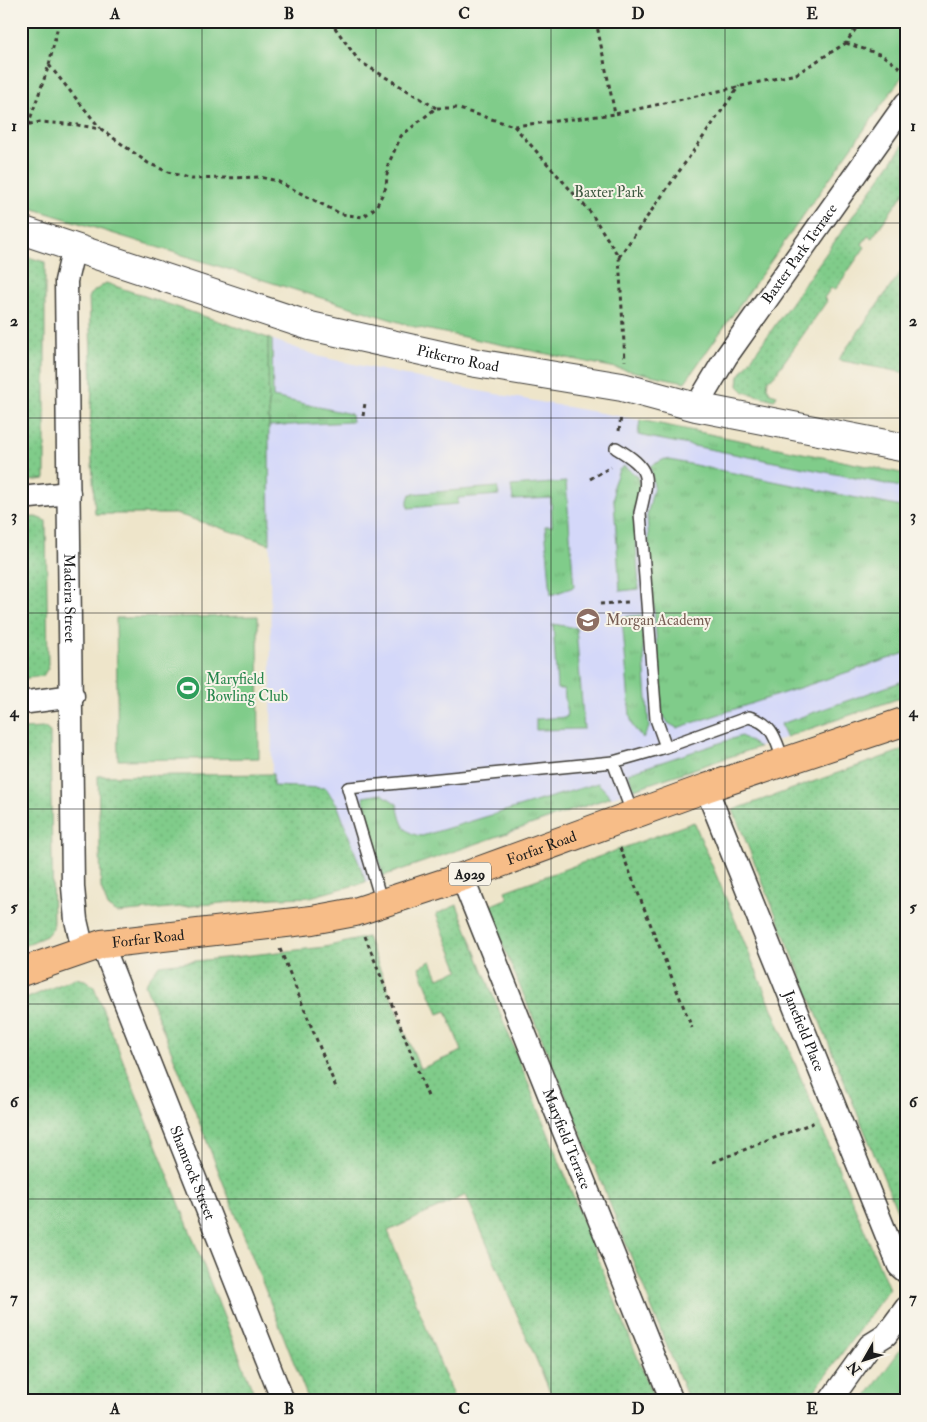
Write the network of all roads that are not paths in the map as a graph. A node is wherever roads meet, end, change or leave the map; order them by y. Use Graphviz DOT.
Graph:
graph roads {
  1 [pos="906,103"];
  2 [pos="21,230"];
  3 [pos="74,247"];
  4 [pos="696,406"];
  5 [pos="616,448"];
  6 [pos="906,448"];
  7 [pos="69,493"];
  8 [pos="21,498"];
  9 [pos="73,696"];
  10 [pos="21,703"];
  11 [pos="906,721"];
  12 [pos="666,747"];
  13 [pos="613,762"];
  14 [pos="784,764"];
  15 [pos="706,788"];
  16 [pos="622,819"];
  17 [pos="462,877"];
  18 [pos="382,903"];
  19 [pos="92,947"];
  20 [pos="21,972"];
  21 [pos="906,1272"];
  22 [pos="906,1308"];
  23 [pos="282,1401"];
  24 [pos="672,1401"];
  25 [pos="830,1401"];
  1 -- 4 [label="street, Baxter Park Terrace"];
  2 -- 3 [label="street, Pitkerro Road"];
  3 -- 4 [label="street, Pitkerro Road"];
  3 -- 7 [label="street, Madeira Street"];
  4 -- 6 [label="street, Pitkerro Road"];
  5 -- 12 [label="lane"];
  7 -- 8 [label="street"];
  7 -- 9 [label="street, Madeira Street"];
  9 -- 10 [label="street"];
  9 -- 19 [label="street, Madeira Street"];
  11 -- 14 [label="main road, Forfar Road / A929"];
  12 -- 13 [label="lane"];
  12 -- 14 [label="lane"];
  13 -- 16 [label="lane"];
  13 -- 18 [label="lane"];
  14 -- 15 [label="main road, Forfar Road / A929"];
  15 -- 16 [label="main road, Forfar Road / A929"];
  15 -- 21 [label="street, Janefield Place"];
  16 -- 17 [label="main road, Forfar Road / A929"];
  17 -- 18 [label="main road, Forfar Road / A929"];
  17 -- 24 [label="street, Maryfield Terrace"];
  18 -- 19 [label="main road, Forfar Road / A929"];
  19 -- 20 [label="main road, Forfar Road / A929"];
  19 -- 23 [label="street, Shamrock Street"];
  22 -- 25 [label="street"];
}
